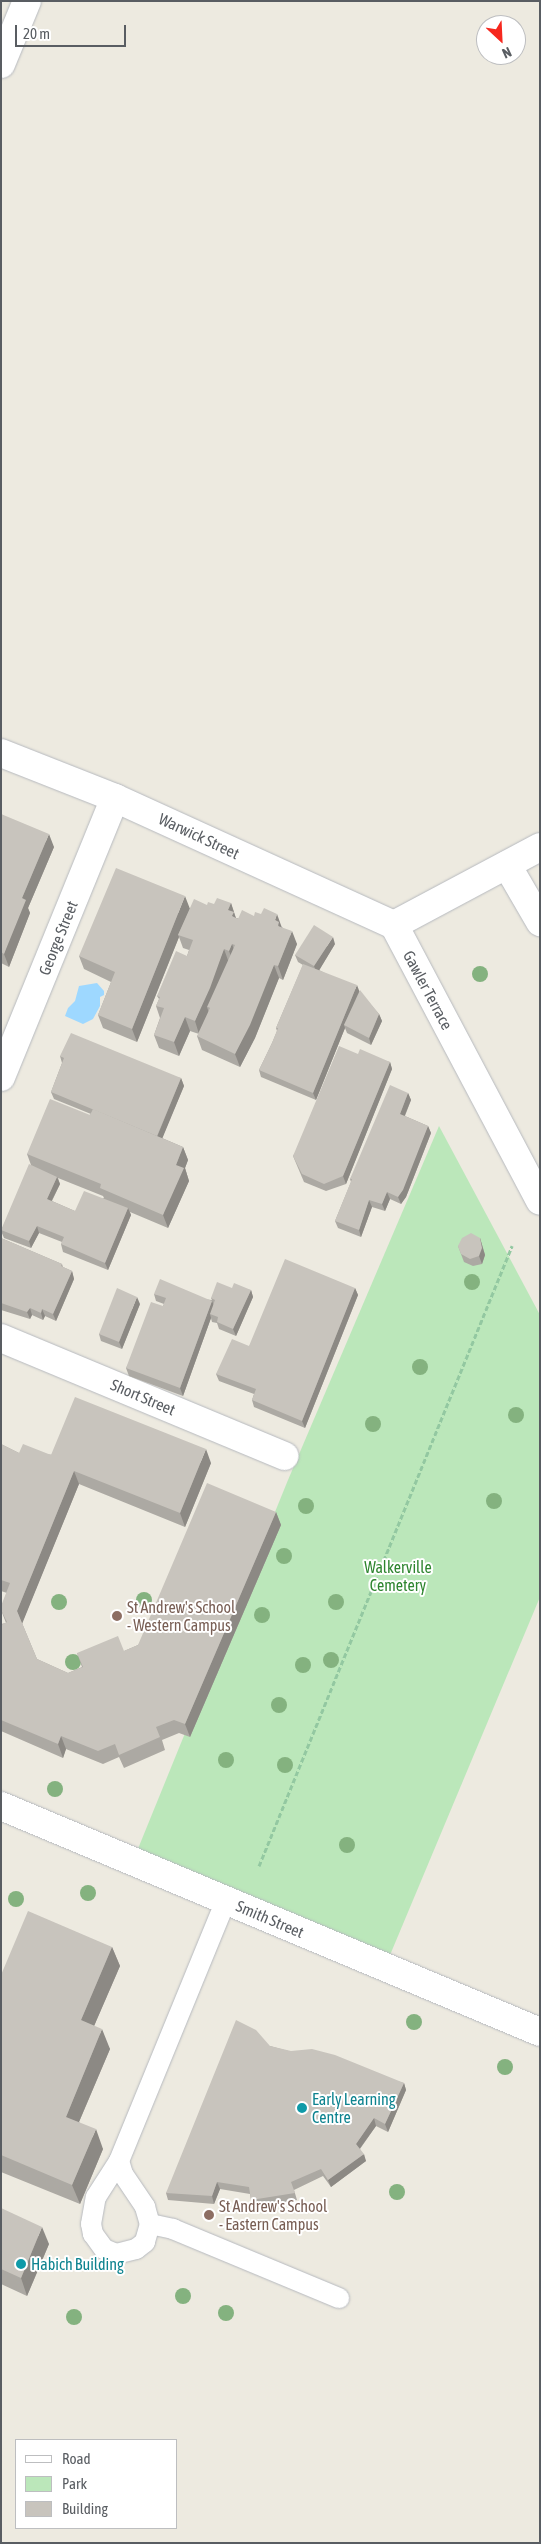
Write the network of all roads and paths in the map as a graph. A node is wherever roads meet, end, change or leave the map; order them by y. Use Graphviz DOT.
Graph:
graph roads {
  1 [pos="27,1"];
  2 [pos="1,64"];
  3 [pos="1,753"];
  4 [pos="115,798"];
  5 [pos="540,848"];
  6 [pos="507,864"];
  7 [pos="540,922"];
  8 [pos="394,925"];
  9 [pos="1,1077"];
  10 [pos="540,1201"];
  11 [pos="512,1246"];
  12 [pos="1,1338"];
  13 [pos="284,1456"];
  14 [pos="1,1806"];
  15 [pos="259,1866"];
  16 [pos="226,1900"];
  17 [pos="540,2032"];
  18 [pos="119,2161"];
  19 [pos="150,2224"];
  20 [pos="339,2298"];
  1 -- 2 [label="street"];
  3 -- 4 [label="street, Warwick Street"];
  4 -- 8 [label="street, Warwick Street"];
  4 -- 9 [label="street, George Street"];
  5 -- 6 [label="street"];
  6 -- 7 [label="street"];
  6 -- 8 [label="street"];
  8 -- 10 [label="street, Gawler Terrace"];
  11 -- 15 [label="path"];
  12 -- 13 [label="street, Short Street"];
  14 -- 16 [label="street, Smith Street"];
  16 -- 17 [label="street, Smith Street"];
  16 -- 18 [label="lane"];
  18 -- 19 [label="lane"];
  18 -- 19 [label="lane"];
  19 -- 20 [label="lane"];
}
